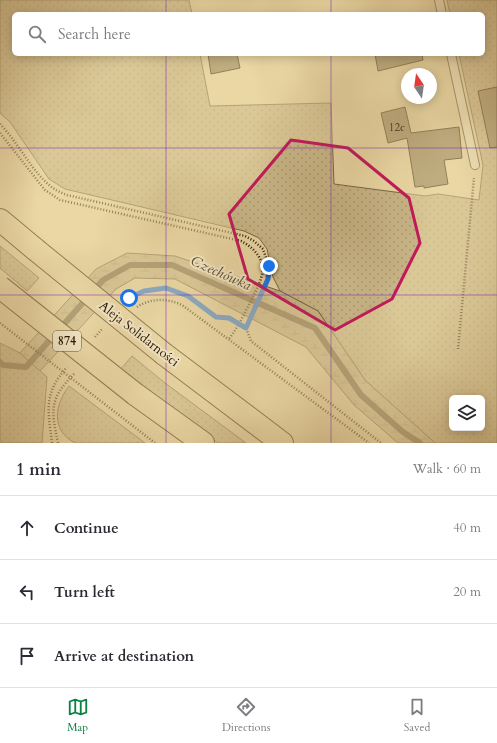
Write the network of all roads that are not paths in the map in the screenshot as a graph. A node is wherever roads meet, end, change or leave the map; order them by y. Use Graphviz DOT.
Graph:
graph roads {
  1 [pos="439,0"];
  2 [pos="442,12"];
  3 [pos="451,56"];
  4 [pos="475,166"];
  5 [pos="0,220"];
  6 [pos="0,287"];
  7 [pos="203,443"];
  8 [pos="282,443"];
  1 -- 2 [label="lane"];
  3 -- 4 [label="lane"];
  5 -- 8 [label="main road, Aleja Solidarności, bridge"];
  6 -- 7 [label="main road, 874, bridge"];
}
